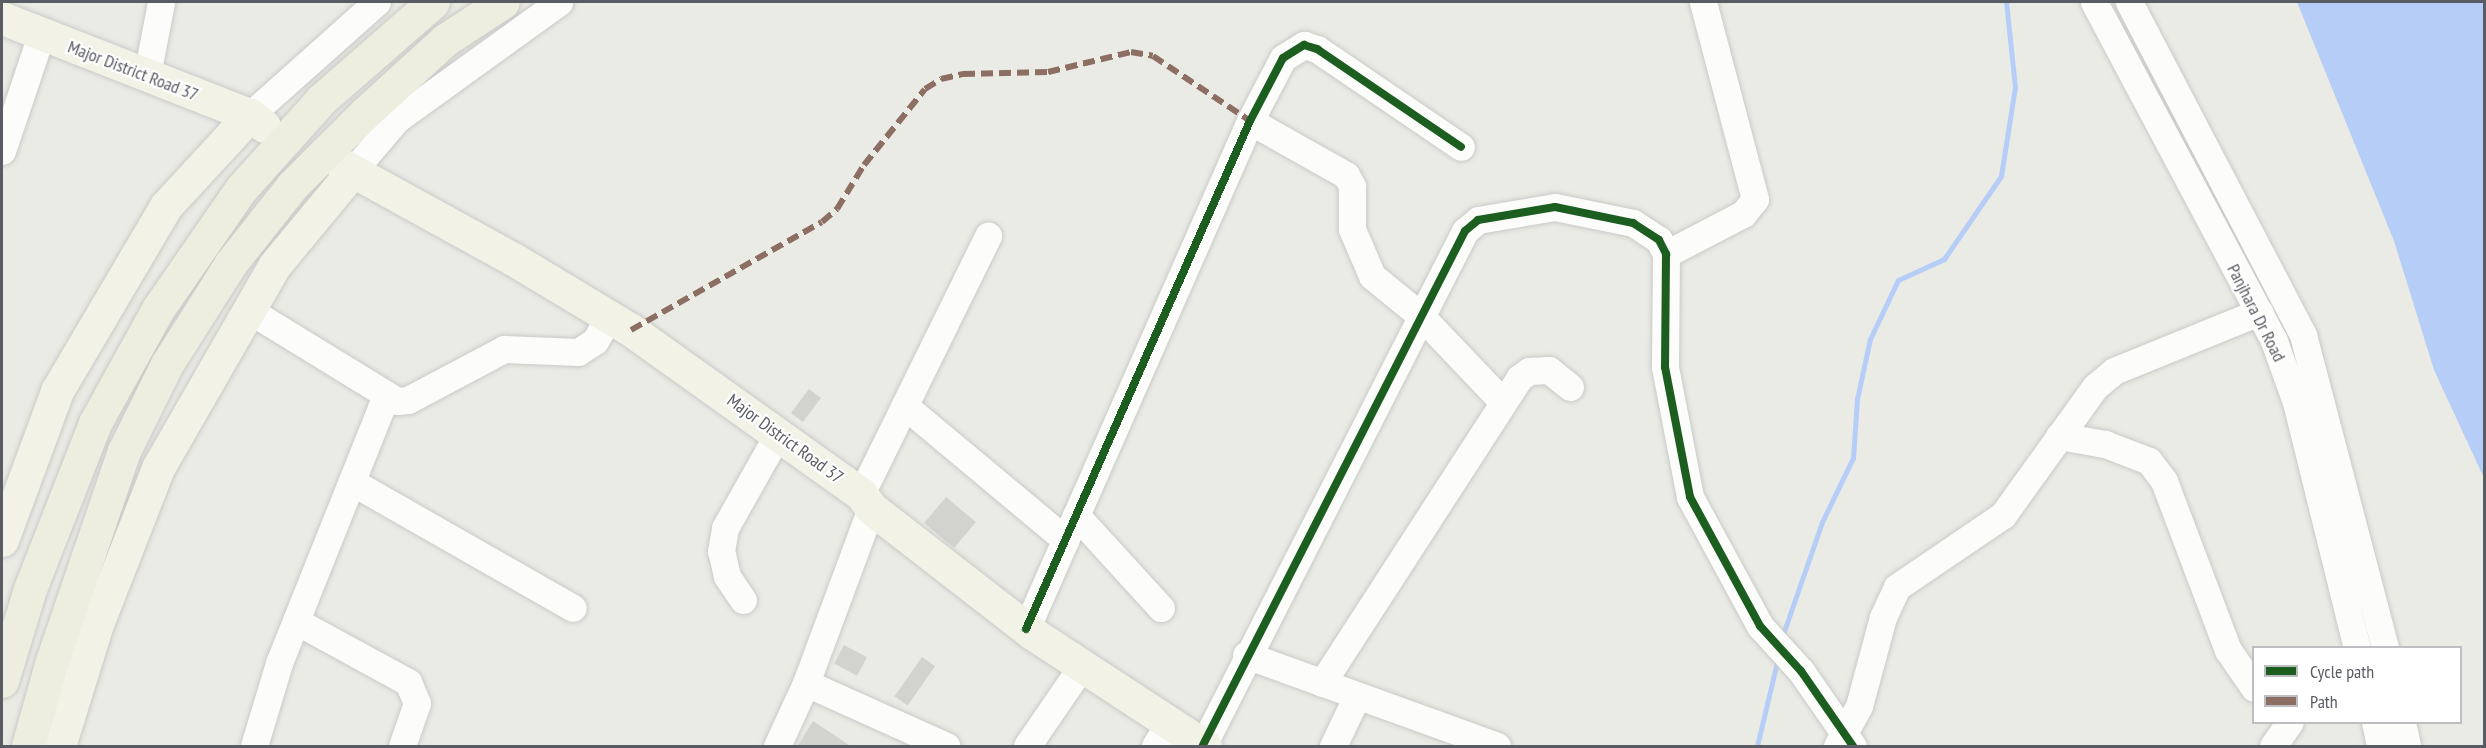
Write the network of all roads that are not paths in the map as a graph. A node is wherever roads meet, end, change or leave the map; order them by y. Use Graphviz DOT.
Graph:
graph roads {
  1 [pos="161,2"];
  2 [pos="377,2"];
  3 [pos="433,2"];
  4 [pos="502,2"];
  5 [pos="558,2"];
  6 [pos="1703,2"];
  7 [pos="2094,2"];
  8 [pos="2129,2"];
  9 [pos="2,18"];
  10 [pos="41,35"];
  11 [pos="147,75"];
  12 [pos="257,120"];
  13 [pos="1250,121"];
  14 [pos="1461,147"];
  15 [pos="2,151"];
  16 [pos="346,169"];
  17 [pos="988,236"];
  18 [pos="1666,254"];
  19 [pos="247,309"];
  20 [pos="2259,312"];
  21 [pos="1421,316"];
  22 [pos="609,317"];
  23 [pos="2301,331"];
  24 [pos="2274,341"];
  25 [pos="1570,387"];
  26 [pos="385,398"];
  27 [pos="1502,401"];
  28 [pos="905,406"];
  29 [pos="778,434"];
  30 [pos="2059,436"];
  31 [pos="352,482"];
  32 [pos="866,501"];
  33 [pos="1076,515"];
  34 [pos="2,540"];
  35 [pos="1066,540"];
  36 [pos="743,600"];
  37 [pos="573,608"];
  38 [pos="1161,608"];
  39 [pos="296,621"];
  40 [pos="1026,629"];
  41 [pos="2352,643"];
  42 [pos="2384,646"];
  43 [pos="1246,655"];
  44 [pos="1081,667"];
  45 [pos="2,681"];
  46 [pos="806,683"];
  47 [pos="1322,683"];
  48 [pos="2252,686"];
  49 [pos="1357,696"];
  50 [pos="2288,724"];
  51 [pos="2374,724"];
  52 [pos="2402,724"];
  53 [pos="1162,735"];
  54 [pos="914,740"];
  55 [pos="1460,741"];
  56 [pos="1845,742"];
  57 [pos="1204,746"];
  58 [pos="28,747"];
  59 [pos="59,747"];
  60 [pos="254,747"];
  61 [pos="402,747"];
  62 [pos="777,747"];
  63 [pos="945,747"];
  64 [pos="1027,747"];
  65 [pos="1333,747"];
  66 [pos="1497,747"];
  67 [pos="2273,747"];
  68 [pos="2380,747"];
  69 [pos="2407,747"];
  1 -- 11 [label="street"];
  2 -- 12 [label="street"];
  3 -- 45 [label="highway"];
  4 -- 58 [label="highway"];
  5 -- 16 [label="street"];
  6 -- 18 [label="street"];
  7 -- 20 [label="street, Panjhara Dr Road"];
  8 -- 23 [label="street, Panjhara Dr Road"];
  9 -- 10 [label="main road, Major District Road 37"];
  10 -- 11 [label="main road, Major District Road 37"];
  10 -- 15 [label="street"];
  11 -- 12 [label="main road, Major District Road 37"];
  12 -- 34 [label="main road"];
  13 -- 14 [label="street"];
  13 -- 21 [label="street"];
  13 -- 33 [label="street"];
  16 -- 19 [label="main road"];
  16 -- 22 [label="main road, Major District Road 37"];
  17 -- 28 [label="street"];
  18 -- 21 [label="street"];
  18 -- 56 [label="street"];
  19 -- 26 [label="street"];
  19 -- 59 [label="main road"];
  20 -- 24 [label="street, Panjhara Dr Road"];
  20 -- 30 [label="street"];
  21 -- 27 [label="street"];
  21 -- 43 [label="street"];
  22 -- 26 [label="street"];
  22 -- 29 [label="main road, Major District Road 37"];
  23 -- 24 [label="street"];
  23 -- 42 [label="street, Panjhara Dr Road"];
  24 -- 41 [label="street, Panjhara Dr Road"];
  25 -- 27 [label="street"];
  26 -- 31 [label="street"];
  27 -- 47 [label="street"];
  28 -- 32 [label="street"];
  28 -- 35 [label="street"];
  29 -- 32 [label="main road, Major District Road 37"];
  29 -- 36 [label="street"];
  30 -- 48 [label="street"];
  30 -- 56 [label="street"];
  31 -- 37 [label="street"];
  31 -- 39 [label="street"];
  32 -- 40 [label="main road, Major District Road 37"];
  32 -- 46 [label="street"];
  33 -- 35 [label="street"];
  33 -- 38 [label="street"];
  35 -- 40 [label="street"];
  39 -- 60 [label="street"];
  39 -- 61 [label="street"];
  40 -- 44 [label="main road, Major District Road 37"];
  43 -- 47 [label="street"];
  43 -- 57 [label="street"];
  44 -- 53 [label="main road, Major District Road 37"];
  44 -- 64 [label="street"];
  46 -- 54 [label="street"];
  46 -- 62 [label="street"];
  47 -- 49 [label="street"];
  49 -- 55 [label="street"];
  49 -- 65 [label="street"];
  50 -- 67 [label="street"];
  51 -- 68 [label="street"];
  52 -- 69 [label="street"];
  53 -- 57 [label="main road, Major District Road 37"];
  54 -- 63 [label="street"];
  55 -- 66 [label="street"];
}
